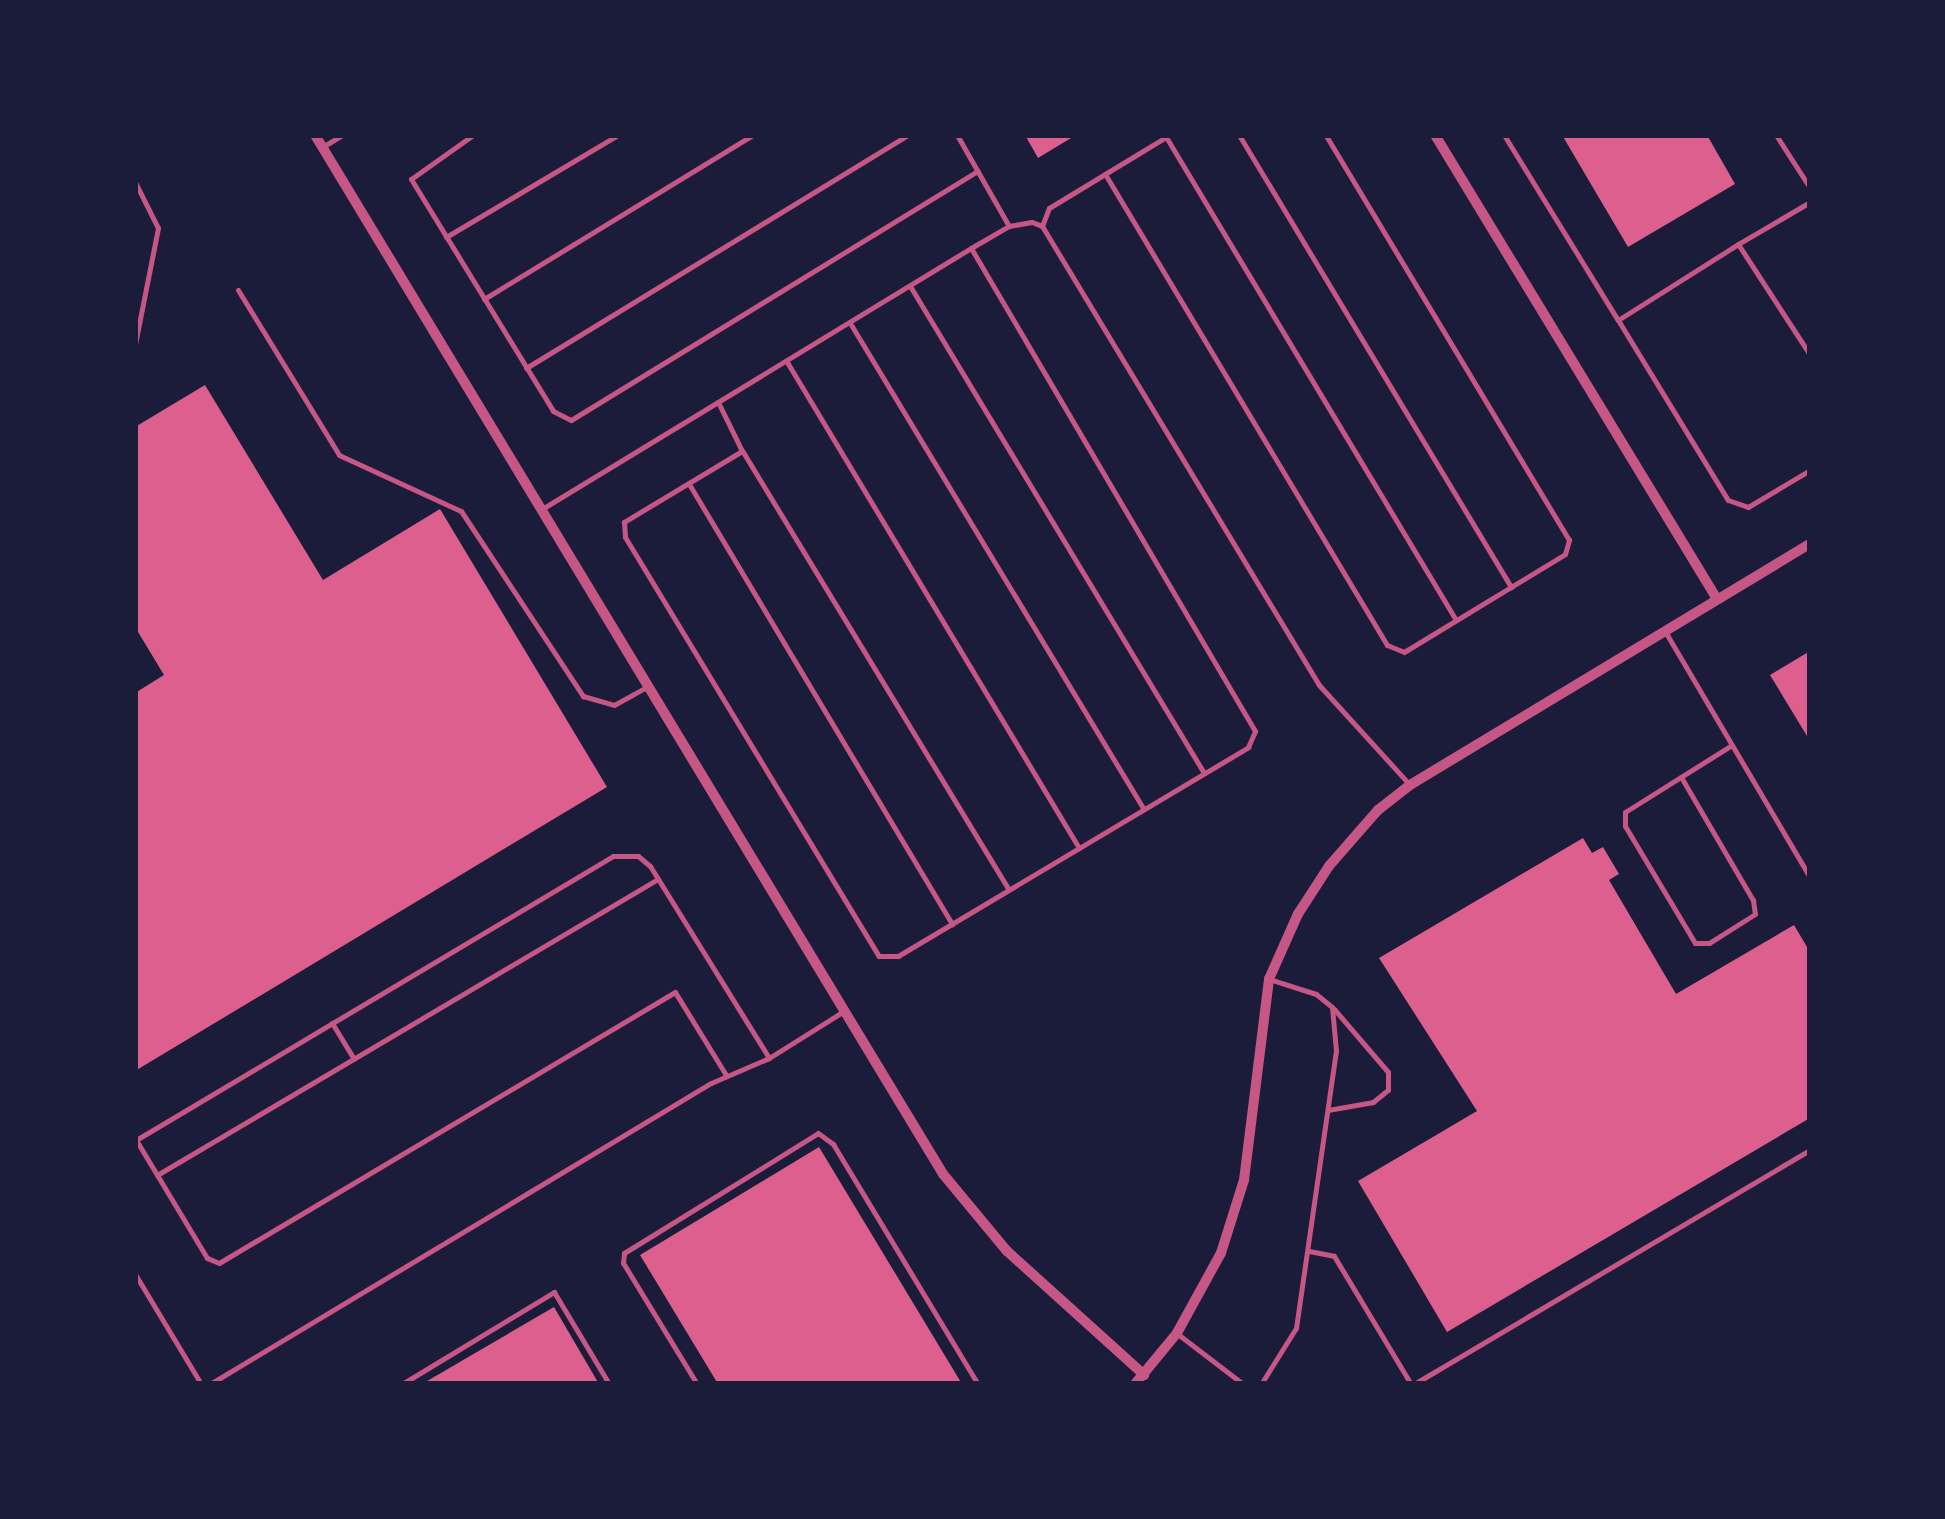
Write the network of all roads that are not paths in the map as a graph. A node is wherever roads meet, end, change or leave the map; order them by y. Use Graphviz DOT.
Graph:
graph roads {
  1 [pos="315,135"];
  2 [pos="342,135"];
  3 [pos="473,135"];
  4 [pos="618,135"];
  5 [pos="753,135"];
  6 [pos="908,135"];
  7 [pos="957,135"];
  8 [pos="1239,135"];
  9 [pos="1326,135"];
  10 [pos="1435,135"];
  11 [pos="1504,135"];
  12 [pos="1776,135"];
  13 [pos="1167,136"];
  14 [pos="322,147"];
  15 [pos="978,171"];
  16 [pos="1105,174"];
  17 [pos="135,182"];
  18 [pos="1810,188"];
  19 [pos="1810,202"];
  20 [pos="1009,226"];
  21 [pos="1042,226"];
  22 [pos="446,237"];
  23 [pos="1738,244"];
  24 [pos="972,248"];
  25 [pos="910,286"];
  26 [pos="238,290"];
  27 [pos="484,299"];
  28 [pos="1618,320"];
  29 [pos="850,322"];
  30 [pos="135,344"];
  31 [pos="1810,355"];
  32 [pos="786,362"];
  33 [pos="526,368"];
  34 [pos="718,402"];
  35 [pos="742,451"];
  36 [pos="1810,470"];
  37 [pos="688,483"];
  38 [pos="542,509"];
  39 [pos="1810,544"];
  40 [pos="1511,587"];
  41 [pos="1717,599"];
  42 [pos="1456,620"];
  43 [pos="1664,631"];
  44 [pos="650,686"];
  45 [pos="1732,745"];
  46 [pos="1204,773"];
  47 [pos="1681,777"];
  48 [pos="1410,784"];
  49 [pos="1144,809"];
  50 [pos="1078,848"];
  51 [pos="1810,877"];
  52 [pos="658,878"];
  53 [pos="1009,890"];
  54 [pos="952,924"];
  55 [pos="1269,978"];
  56 [pos="1332,1008"];
  57 [pos="846,1010"];
  58 [pos="332,1023"];
  59 [pos="770,1058"];
  60 [pos="354,1059"];
  61 [pos="726,1075"];
  62 [pos="1328,1110"];
  63 [pos="1810,1150"];
  64 [pos="157,1176"];
  65 [pos="1309,1251"];
  66 [pos="135,1274"];
  67 [pos="1176,1333"];
  68 [pos="1144,1375"];
  69 [pos="201,1384"];
  70 [pos="210,1384"];
  71 [pos="402,1384"];
  72 [pos="609,1384"];
  73 [pos="698,1384"];
  74 [pos="978,1384"];
  75 [pos="1135,1384"];
  76 [pos="1243,1384"];
  77 [pos="1262,1384"];
  78 [pos="1412,1384"];
  1 -- 14 [label="street"];
  2 -- 14 [label="lane"];
  3 -- 22 [label="lane"];
  4 -- 22 [label="lane"];
  5 -- 27 [label="lane"];
  6 -- 33 [label="lane"];
  7 -- 15 [label="lane"];
  8 -- 40 [label="lane"];
  9 -- 40 [label="lane"];
  10 -- 41 [label="street"];
  11 -- 28 [label="lane"];
  12 -- 18 [label="lane"];
  13 -- 16 [label="lane"];
  13 -- 42 [label="lane"];
  14 -- 38 [label="street"];
  15 -- 20 [label="lane"];
  15 -- 33 [label="lane"];
  16 -- 21 [label="lane"];
  16 -- 42 [label="lane"];
  17 -- 30 [label="lane"];
  19 -- 23 [label="lane"];
  20 -- 21 [label="lane"];
  20 -- 24 [label="lane"];
  21 -- 48 [label="lane"];
  22 -- 27 [label="lane"];
  23 -- 28 [label="lane"];
  23 -- 31 [label="lane"];
  24 -- 25 [label="lane"];
  24 -- 46 [label="lane"];
  25 -- 29 [label="lane"];
  25 -- 46 [label="lane"];
  26 -- 44 [label="lane"];
  27 -- 33 [label="lane"];
  28 -- 36 [label="lane"];
  29 -- 32 [label="lane"];
  29 -- 49 [label="lane"];
  32 -- 34 [label="lane"];
  32 -- 50 [label="lane"];
  34 -- 35 [label="lane"];
  34 -- 38 [label="lane"];
  35 -- 37 [label="lane"];
  35 -- 53 [label="lane"];
  37 -- 54 [label="lane"];
  37 -- 54 [label="lane"];
  38 -- 44 [label="street"];
  39 -- 41 [label="street"];
  40 -- 42 [label="lane"];
  41 -- 43 [label="street"];
  43 -- 45 [label="lane"];
  43 -- 48 [label="street"];
  44 -- 57 [label="street"];
  45 -- 47 [label="lane"];
  45 -- 51 [label="lane"];
  46 -- 49 [label="lane"];
  47 -- 47 [label="lane"];
  48 -- 55 [label="street"];
  49 -- 50 [label="lane"];
  50 -- 53 [label="lane"];
  52 -- 58 [label="lane"];
  52 -- 59 [label="lane"];
  52 -- 60 [label="lane"];
  53 -- 54 [label="lane"];
  55 -- 56 [label="lane"];
  55 -- 67 [label="street"];
  56 -- 62 [label="lane"];
  56 -- 62 [label="lane"];
  57 -- 59 [label="lane"];
  57 -- 68 [label="street"];
  58 -- 60 [label="lane"];
  58 -- 64 [label="lane"];
  59 -- 61 [label="lane"];
  60 -- 64 [label="lane"];
  61 -- 64 [label="lane"];
  61 -- 70 [label="lane"];
  62 -- 65 [label="lane"];
  63 -- 78 [label="lane"];
  65 -- 77 [label="lane"];
  65 -- 78 [label="lane"];
  66 -- 69 [label="lane"];
  67 -- 68 [label="street"];
  67 -- 76 [label="lane"];
  68 -- 75 [label="street"];
  71 -- 72 [label="lane"];
  73 -- 74 [label="lane"];
}
